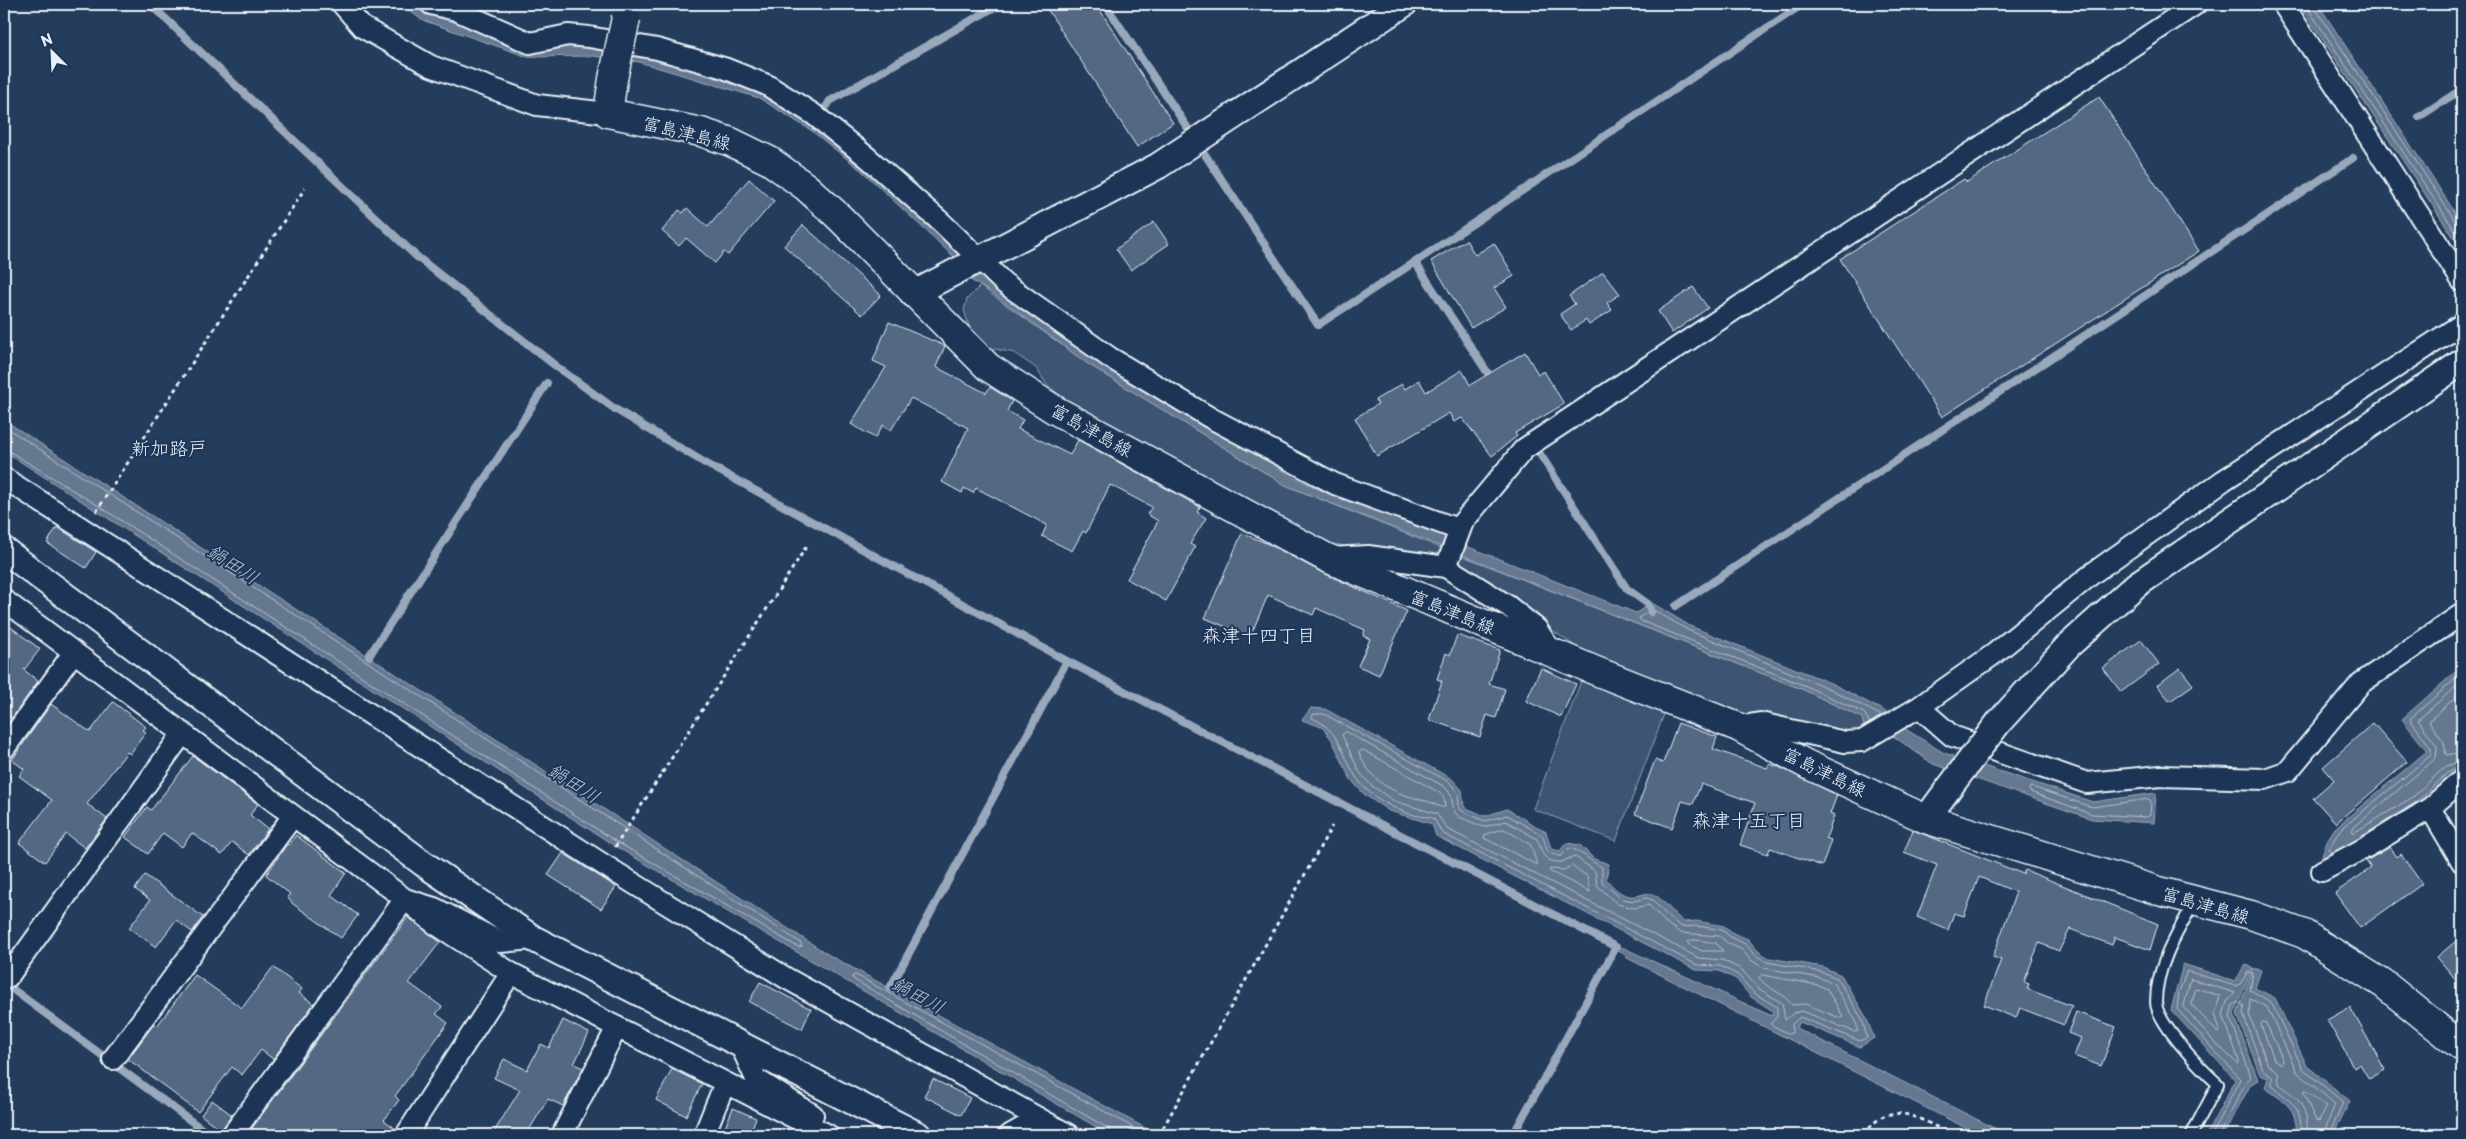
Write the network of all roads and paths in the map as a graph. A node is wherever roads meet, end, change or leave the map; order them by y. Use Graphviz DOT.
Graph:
graph roads {
  1 [pos="342,4"];
  2 [pos="431,4"];
  3 [pos="1404,4"];
  4 [pos="2196,4"];
  5 [pos="2283,4"];
  6 [pos="627,11"];
  7 [pos="608,113"];
  8 [pos="305,188"];
  9 [pos="979,259"];
  10 [pos="2462,281"];
  11 [pos="913,294"];
  12 [pos="2462,324"];
  13 [pos="2462,362"];
  14 [pos="4,478"];
  15 [pos="92,520"];
  16 [pos="808,544"];
  17 [pos="1453,547"];
  18 [pos="4,550"];
  19 [pos="1327,558"];
  20 [pos="4,600"];
  21 [pos="2462,614"];
  22 [pos="1551,651"];
  23 [pos="74,652"];
  24 [pos="1919,707"];
  25 [pos="1738,727"];
  26 [pos="183,734"];
  27 [pos="4,749"];
  28 [pos="2462,780"];
  29 [pos="2430,808"];
  30 [pos="294,816"];
  31 [pos="1926,819"];
  32 [pos="1332,826"];
  33 [pos="610,855"];
  34 [pos="2462,862"];
  35 [pos="2322,871"];
  36 [pos="405,899"];
  37 [pos="2195,900"];
  38 [pos="534,939"];
  39 [pos="511,973"];
  40 [pos="8,977"];
  41 [pos="617,1027"];
  42 [pos="741,1046"];
  43 [pos="2462,1048"];
  44 [pos="113,1059"];
  45 [pos="725,1083"];
  46 [pos="1038,1119"];
  47 [pos="232,1135"];
  48 [pos="406,1135"];
  49 [pos="562,1135"];
  50 [pos="704,1135"];
  51 [pos="828,1135"];
  52 [pos="834,1135"];
  53 [pos="918,1135"];
  54 [pos="1010,1135"];
  55 [pos="1069,1135"];
  56 [pos="1159,1135"];
  57 [pos="1865,1135"];
  58 [pos="1952,1135"];
  59 [pos="2191,1135"];
  1 -- 7 [label="street"];
  2 -- 9 [label="street"];
  3 -- 9 [label="street"];
  4 -- 17 [label="street"];
  5 -- 10 [label="street"];
  6 -- 7 [label="main road, bridge"];
  7 -- 11 [label="main road, 富島津島線"];
  8 -- 15 [label="path"];
  9 -- 11 [label="street"];
  9 -- 17 [label="street"];
  11 -- 19 [label="main road, 富島津島線"];
  12 -- 24 [label="street"];
  13 -- 31 [label="street, bridge"];
  14 -- 46 [label="street"];
  16 -- 33 [label="path"];
  17 -- 19 [label="street"];
  17 -- 22 [label="street"];
  18 -- 38 [label="street"];
  19 -- 22 [label="main road, 富島津島線"];
  20 -- 23 [label="street"];
  21 -- 24 [label="street"];
  22 -- 25 [label="main road, 富島津島線"];
  23 -- 26 [label="street"];
  23 -- 27 [label="street"];
  24 -- 25 [label="street"];
  25 -- 31 [label="main road, 富島津島線"];
  26 -- 30 [label="street"];
  26 -- 40 [label="street"];
  28 -- 29 [label="street"];
  29 -- 34 [label="street"];
  29 -- 35 [label="street"];
  30 -- 36 [label="street"];
  30 -- 44 [label="street"];
  31 -- 37 [label="main road, 富島津島線"];
  32 -- 56 [label="path"];
  36 -- 38 [label="street"];
  36 -- 39 [label="street"];
  36 -- 47 [label="street"];
  37 -- 43 [label="main road, 富島津島線"];
  37 -- 59 [label="lane"];
  38 -- 42 [label="street"];
  39 -- 41 [label="street"];
  39 -- 48 [label="street"];
  41 -- 45 [label="street"];
  41 -- 49 [label="street"];
  42 -- 52 [label="street"];
  42 -- 53 [label="street"];
  45 -- 50 [label="street"];
  45 -- 51 [label="street"];
  46 -- 54 [label="street"];
  46 -- 55 [label="street"];
  57 -- 58 [label="path"];
}
